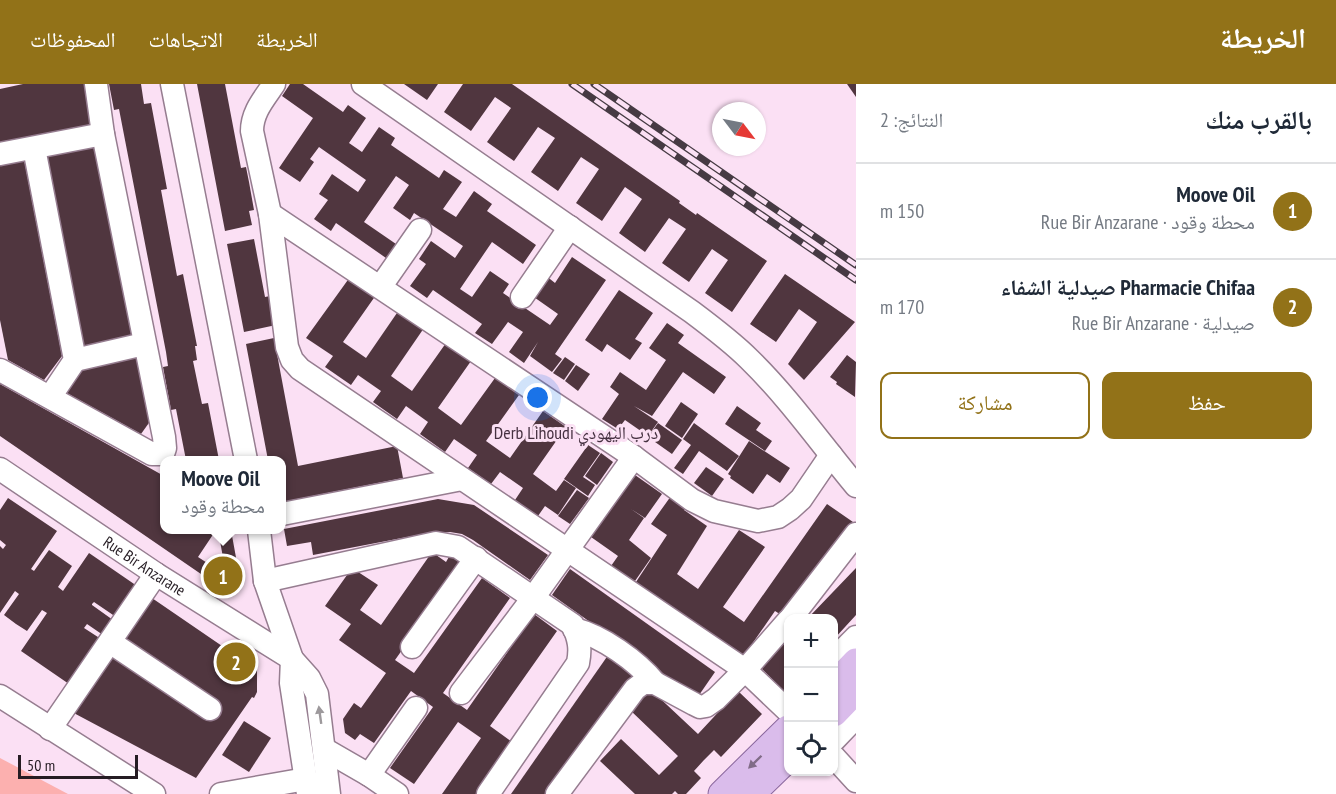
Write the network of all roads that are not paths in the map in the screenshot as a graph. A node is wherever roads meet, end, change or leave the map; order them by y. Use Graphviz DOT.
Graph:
graph roads {
  1 [pos="96,84"];
  2 [pos="172,84"];
  3 [pos="274,84"];
  4 [pos="363,84"];
  5 [pos="103,134"];
  6 [pos="34,148"];
  7 [pos="0,154"];
  8 [pos="270,214"];
  9 [pos="570,227"];
  10 [pos="420,230"];
  11 [pos="381,286"];
  12 [pos="522,297"];
  13 [pos="144,344"];
  14 [pos="75,360"];
  15 [pos="0,370"];
  16 [pos="50,397"];
  17 [pos="831,455"];
  18 [pos="245,456"];
  19 [pos="634,457"];
  20 [pos="2,476"];
  21 [pos="462,479"];
  22 [pos="856,486"];
  23 [pos="286,513"];
  24 [pos="259,534"];
  25 [pos="856,534"];
  26 [pos="567,550"];
  27 [pos="476,558"];
  28 [pos="156,574"];
  29 [pos="265,581"];
  30 [pos="533,598"];
  31 [pos="795,614"];
  32 [pos="784,627"];
  33 [pos="574,629"];
  34 [pos="856,637"];
  35 [pos="110,642"];
  36 [pos="412,647"];
  37 [pos="838,655"];
  38 [pos="292,659"];
  39 [pos="856,662"];
  40 [pos="745,670"];
  41 [pos="838,681"];
  42 [pos="655,683"];
  43 [pos="856,690"];
  44 [pos="461,693"];
  45 [pos="0,696"];
  46 [pos="416,708"];
  47 [pos="210,709"];
  48 [pos="784,709"];
  49 [pos="838,709"];
  50 [pos="856,717"];
  51 [pos="784,718"];
  52 [pos="50,729"];
  53 [pos="838,736"];
  54 [pos="324,749"];
  55 [pos="838,762"];
  56 [pos="784,763"];
  57 [pos="369,775"];
  58 [pos="856,782"];
  59 [pos="307,787"];
  60 [pos="231,793"];
  61 [pos="393,793"];
  62 [pos="154,794"];
  63 [pos="329,794"];
  64 [pos="488,794"];
  65 [pos="556,794"];
  66 [pos="722,794"];
  67 [pos="751,794"];
  1 -- 5 [label="street"];
  2 -- 18 [label="street"];
  3 -- 8 [label="street"];
  4 -- 9 [label="street"];
  5 -- 6 [label="street"];
  5 -- 13 [label="street"];
  6 -- 7 [label="street"];
  6 -- 14 [label="street"];
  8 -- 11 [label="street"];
  8 -- 21 [label="street"];
  9 -- 12 [label="street"];
  9 -- 17 [label="street"];
  10 -- 11 [label="street"];
  11 -- 19 [label="street"];
  13 -- 14 [label="street"];
  13 -- 16 [label="street"];
  14 -- 16 [label="street"];
  15 -- 16 [label="street"];
  17 -- 19 [label="street"];
  17 -- 22 [label="street"];
  19 -- 26 [label="street"];
  20 -- 28 [label="street, Rue Bir Anzarane"];
  21 -- 23 [label="street"];
  21 -- 26 [label="street"];
  24 -- 29 [label="street"];
  25 -- 31 [label="street"];
  26 -- 30 [label="street"];
  26 -- 40 [label="street"];
  27 -- 29 [label="street"];
  27 -- 30 [label="street"];
  27 -- 36 [label="street"];
  28 -- 35 [label="street"];
  28 -- 38 [label="street, Rue Bir Anzarane"];
  29 -- 38 [label="street"];
  30 -- 33 [label="street"];
  30 -- 44 [label="street"];
  32 -- 40 [label="street"];
  33 -- 42 [label="street"];
  33 -- 64 [label="street"];
  34 -- 37 [label="street"];
  35 -- 47 [label="street"];
  35 -- 52 [label="street"];
  54 -- 38 [label="street, one-way"];
  38 -- 59 [label="street"];
  39 -- 41 [label="main road"];
  40 -- 42 [label="street"];
  40 -- 48 [label="street"];
  42 -- 65 [label="street"];
  43 -- 49 [label="main road"];
  45 -- 52 [label="street"];
  46 -- 57 [label="street"];
  50 -- 53 [label="street"];
  51 -- 66 [label="main road, one-way"];
  52 -- 62 [label="street"];
  54 -- 57 [label="street"];
  54 -- 63 [label="street"];
  55 -- 58 [label="street"];
  56 -- 67 [label="main road"];
  57 -- 61 [label="street"];
  59 -- 60 [label="street"];
}
